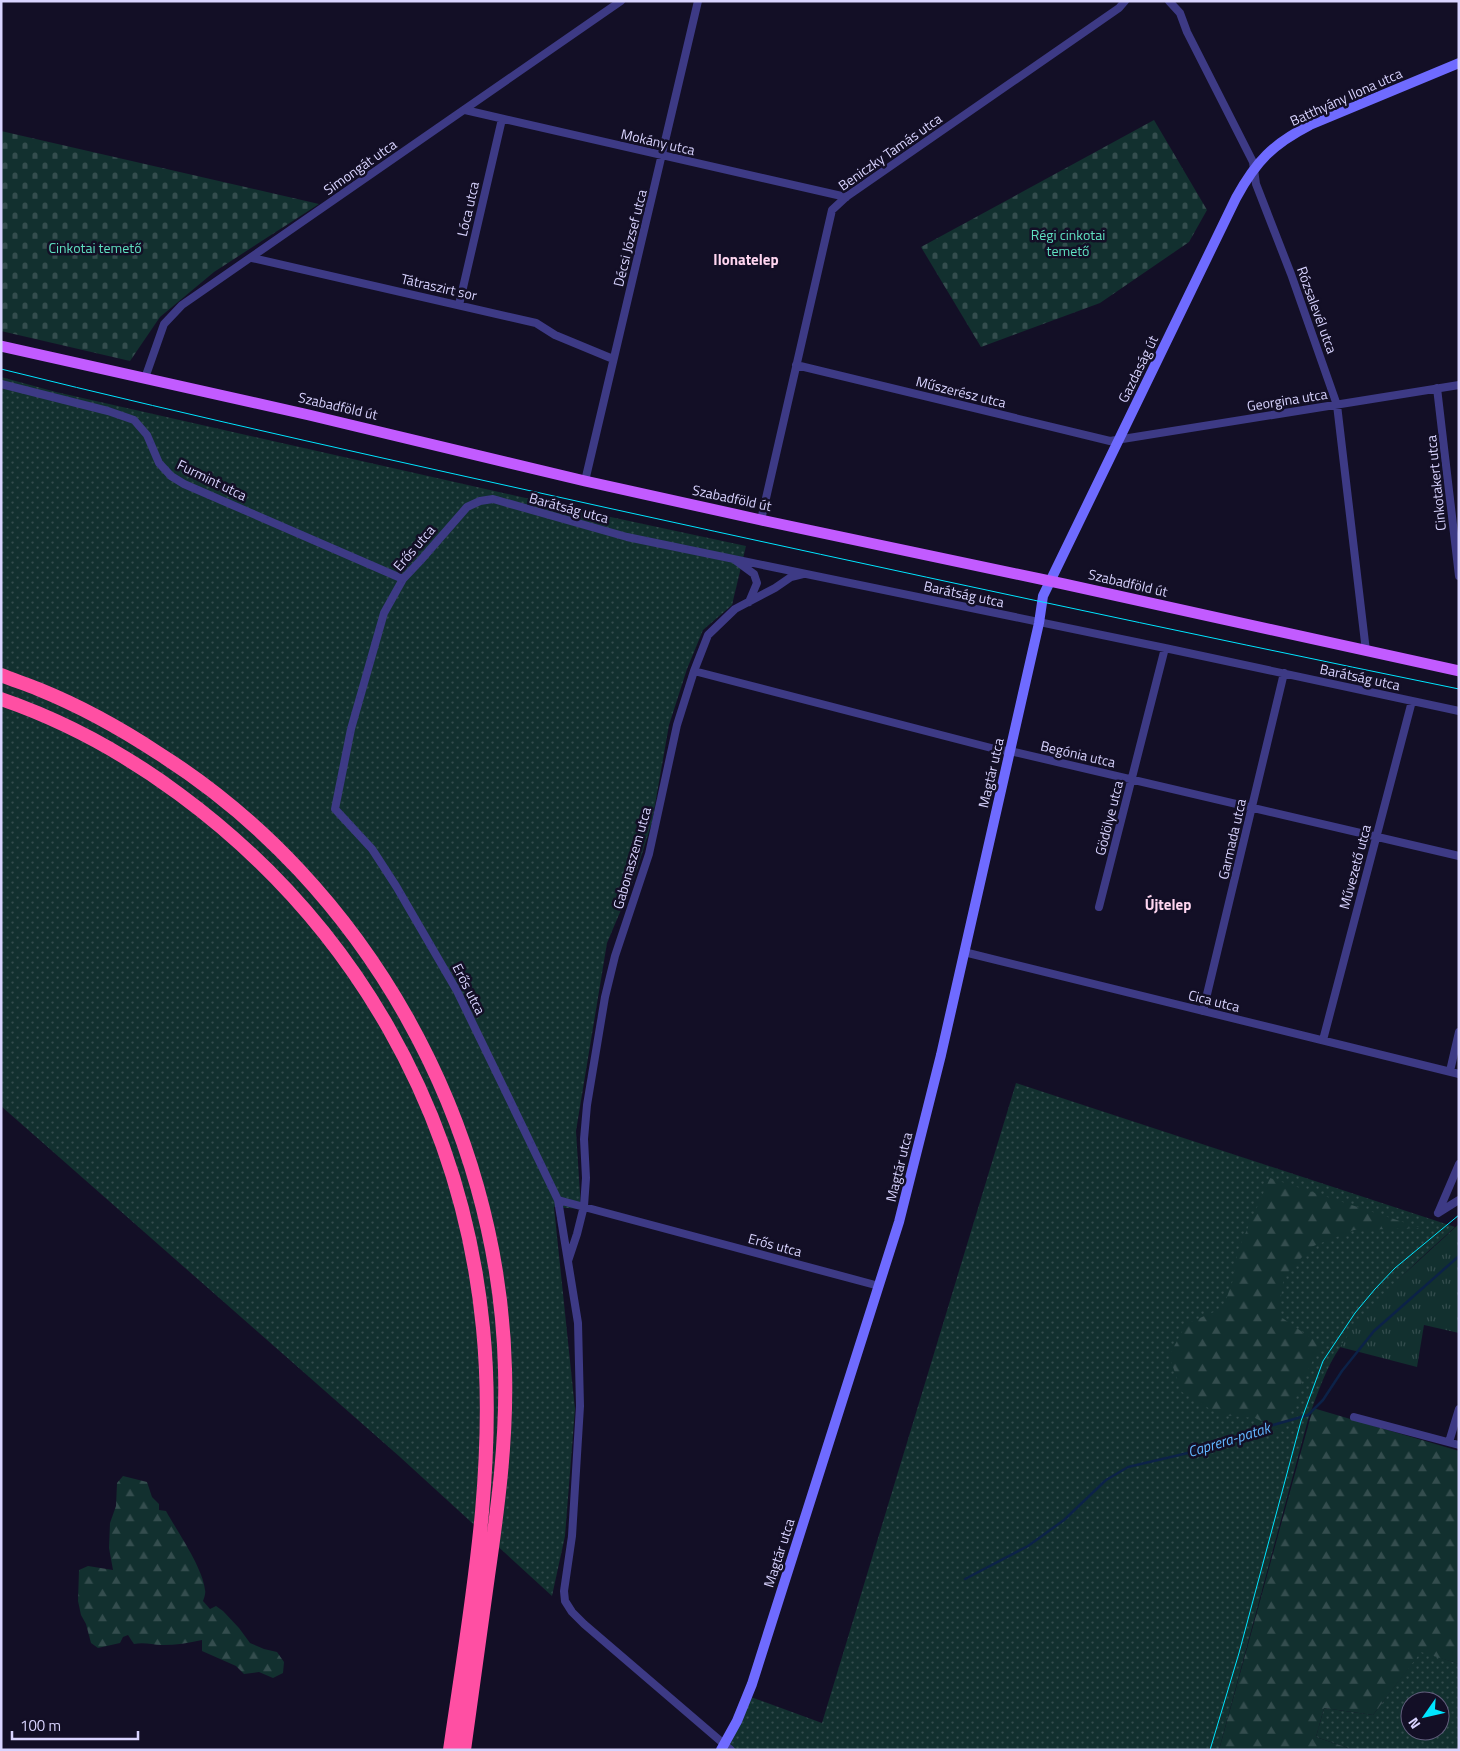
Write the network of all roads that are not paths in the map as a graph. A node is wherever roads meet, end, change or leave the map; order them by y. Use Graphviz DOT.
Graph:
graph roads {
  1 [pos="622,1"];
  2 [pos="698,1"];
  3 [pos="1125,1"];
  4 [pos="1169,1"];
  5 [pos="1459,63"];
  6 [pos="465,110"];
  7 [pos="502,119"];
  8 [pos="662,156"];
  9 [pos="1254,169"];
  10 [pos="846,197"];
  11 [pos="252,258"];
  12 [pos="459,304"];
  13 [pos="1,346"];
  14 [pos="613,359"];
  15 [pos="796,365"];
  16 [pos="145,378"];
  17 [pos="1,384"];
  18 [pos="1459,384"];
  19 [pos="1437,388"];
  20 [pos="1337,405"];
  21 [pos="1120,440"];
  22 [pos="585,481"];
  23 [pos="467,507"];
  24 [pos="761,520"];
  25 [pos="732,558"];
  26 [pos="805,574"];
  27 [pos="1459,576"];
  28 [pos="403,579"];
  29 [pos="1050,581"];
  30 [pos="749,602"];
  31 [pos="1039,623"];
  32 [pos="1165,648"];
  33 [pos="1366,651"];
  34 [pos="694,671"];
  35 [pos="1459,672"];
  36 [pos="1284,674"];
  37 [pos="1,675"];
  38 [pos="1,699"];
  39 [pos="1412,701"];
  40 [pos="1459,711"];
  41 [pos="1010,751"];
  42 [pos="1132,779"];
  43 [pos="1252,807"];
  44 [pos="1376,836"];
  45 [pos="1459,856"];
  46 [pos="1099,907"];
  47 [pos="964,952"];
  48 [pos="1203,1011"];
  49 [pos="1459,1032"];
  50 [pos="1323,1040"];
  51 [pos="1450,1071"];
  52 [pos="1459,1074"];
  53 [pos="1459,1164"];
  54 [pos="558,1200"];
  55 [pos="1459,1200"];
  56 [pos="584,1206"];
  57 [pos="568,1261"];
  58 [pos="879,1286"];
  59 [pos="1459,1408"];
  60 [pos="1354,1416"];
  61 [pos="1449,1442"];
  62 [pos="1459,1445"];
  63 [pos="725,1748"];
  64 [pos="450,1750"];
  65 [pos="464,1750"];
  1 -- 6 [label="street, Simongát utca"];
  2 -- 8 [label="street, Décsi József utca"];
  3 -- 10 [label="street, Beniczky Tamás utca"];
  4 -- 9 [label="street, Rózsalevél utca"];
  5 -- 9 [label="street, Batthyány Ilona utca"];
  6 -- 7 [label="street, Mokány utca"];
  6 -- 11 [label="street, Simongát utca"];
  7 -- 8 [label="street, Mokány utca"];
  7 -- 12 [label="street, Lóca utca"];
  8 -- 10 [label="street, Mokány utca"];
  8 -- 14 [label="street, Décsi József utca"];
  9 -- 20 [label="street, Rózsalevél utca"];
  9 -- 21 [label="street, Gazdaság út"];
  10 -- 15 [label="street, Beniczky Tamás utca"];
  11 -- 12 [label="street, Tátraszirt sor"];
  11 -- 16 [label="street, Simongát utca"];
  12 -- 14 [label="street, Tátraszirt sor"];
  13 -- 16 [label="main road, Szabadföld út"];
  14 -- 22 [label="street, Décsi József utca"];
  15 -- 21 [label="street, Műszerész utca"];
  15 -- 24 [label="street, Beniczky Tamás utca"];
  16 -- 22 [label="main road, Szabadföld út"];
  17 -- 28 [label="street, Furmint utca"];
  18 -- 19 [label="street, Georgina utca"];
  19 -- 20 [label="street, Georgina utca"];
  19 -- 27 [label="street, Cinkotakert utca"];
  20 -- 21 [label="street, Georgina utca"];
  20 -- 33 [label="street, Rózsalevél utca"];
  21 -- 29 [label="street, Gazdaság út"];
  22 -- 24 [label="main road, Szabadföld út"];
  23 -- 25 [label="street, Barátság utca"];
  23 -- 28 [label="street, Erős utca"];
  24 -- 29 [label="main road, Szabadföld út"];
  25 -- 26 [label="street, Barátság utca"];
  25 -- 30 [label="street"];
  26 -- 30 [label="street, Gabonaszem utca"];
  26 -- 31 [label="street, Barátság utca"];
  28 -- 54 [label="street, Erős utca"];
  29 -- 31 [label="street, Magtár utca"];
  29 -- 33 [label="main road, Szabadföld út"];
  30 -- 34 [label="street, Gabonaszem utca"];
  31 -- 32 [label="street, Barátság utca"];
  31 -- 41 [label="street, Magtár utca"];
  32 -- 36 [label="street, Barátság utca"];
  32 -- 42 [label="street, Gödölye utca"];
  33 -- 35 [label="main road, Szabadföld út"];
  34 -- 41 [label="street, Begónia utca"];
  34 -- 56 [label="street, Gabonaszem utca"];
  36 -- 39 [label="street, Barátság utca"];
  36 -- 43 [label="street, Garmada utca"];
  37 -- 65 [label="highway"];
  38 -- 64 [label="highway"];
  39 -- 40 [label="street, Barátság utca"];
  39 -- 44 [label="street, Művezető utca"];
  41 -- 42 [label="street, Begónia utca"];
  41 -- 47 [label="street, Magtár utca"];
  42 -- 43 [label="street, Begónia utca"];
  42 -- 46 [label="street, Gödölye utca"];
  43 -- 44 [label="street, Begónia utca"];
  43 -- 48 [label="street, Garmada utca"];
  44 -- 45 [label="street, Begónia utca"];
  44 -- 50 [label="street, Művezető utca"];
  47 -- 48 [label="street, Cica utca"];
  47 -- 58 [label="street, Magtár utca"];
  48 -- 50 [label="street, Cica utca"];
  49 -- 51 [label="street"];
  50 -- 51 [label="street, Cica utca"];
  51 -- 52 [label="street, Cica utca"];
  53 -- 55 [label="street"];
  54 -- 56 [label="street, Erős utca"];
  54 -- 57 [label="street"];
  56 -- 57 [label="street, Gabonaszem utca"];
  56 -- 58 [label="street, Erős utca"];
  57 -- 63 [label="street"];
  58 -- 63 [label="street, Magtár utca"];
  59 -- 61 [label="street"];
  60 -- 61 [label="street"];
  61 -- 62 [label="street"];
}
